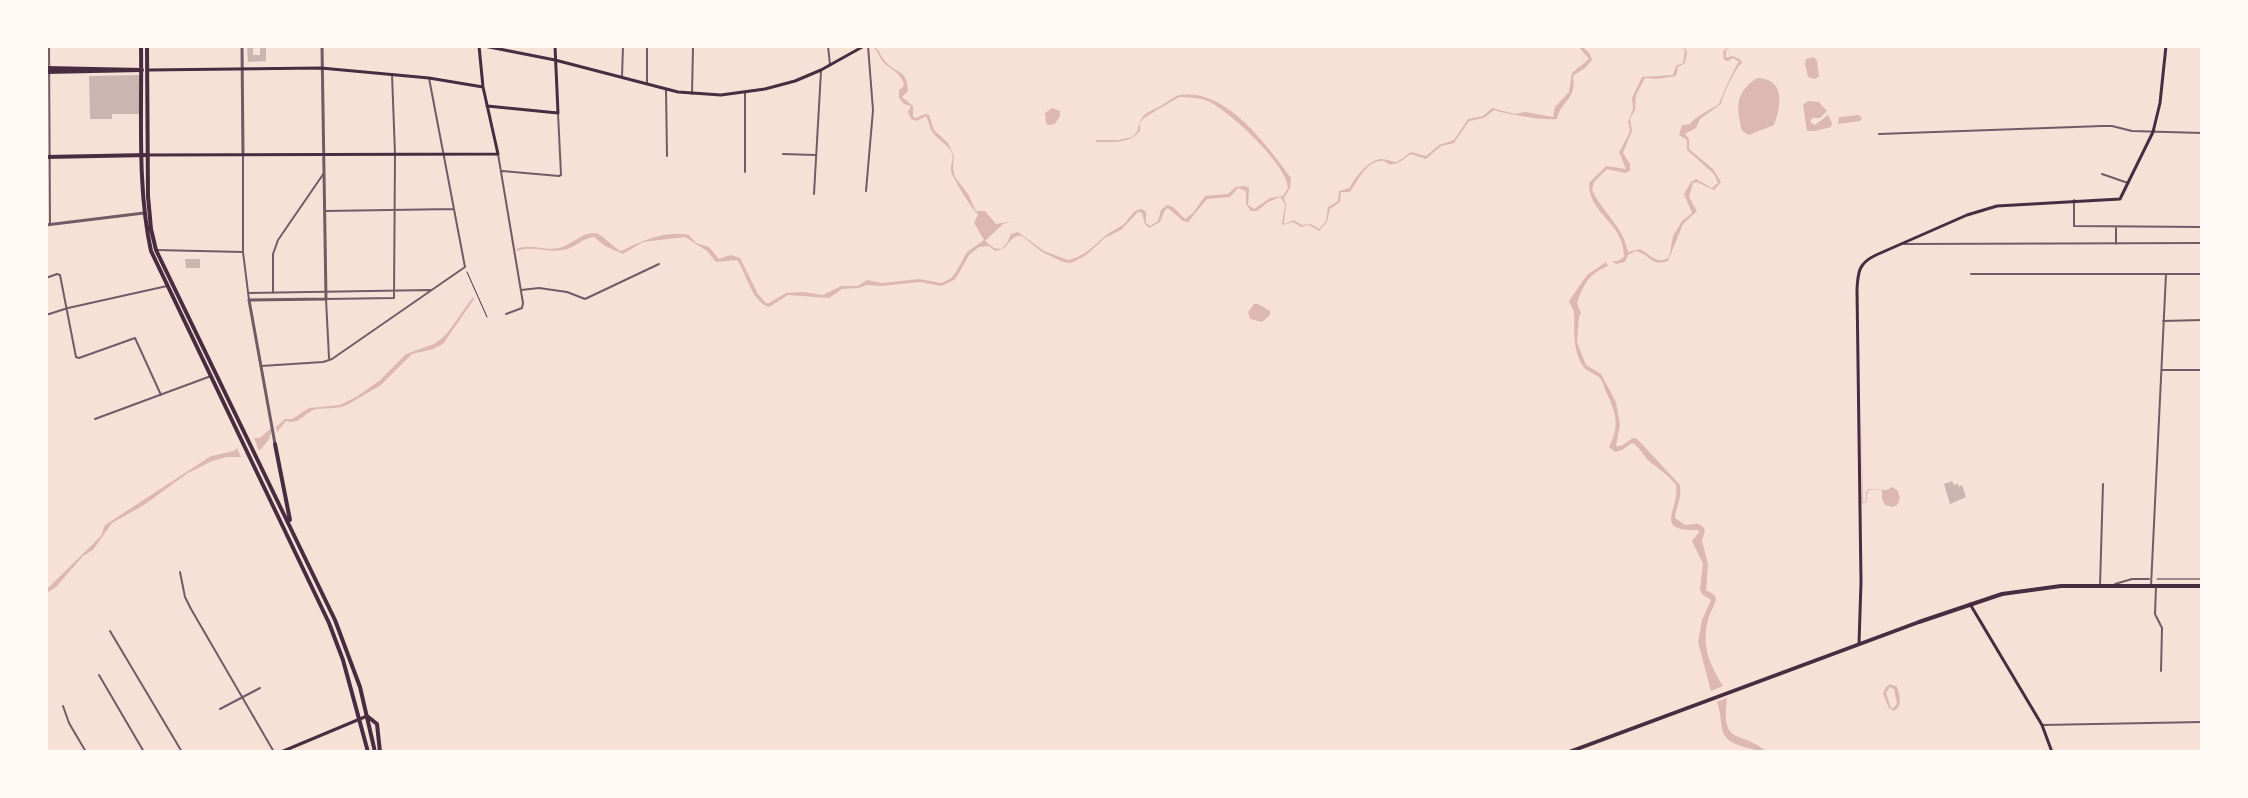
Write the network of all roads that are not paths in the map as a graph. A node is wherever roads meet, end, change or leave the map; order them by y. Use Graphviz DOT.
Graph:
graph roads {
  1 [pos="49,46"];
  2 [pos="141,46"];
  3 [pos="147,46"];
  4 [pos="242,46"];
  5 [pos="322,46"];
  6 [pos="480,46"];
  7 [pos="484,46"];
  8 [pos="555,46"];
  9 [pos="623,46"];
  10 [pos="647,46"];
  11 [pos="828,46"];
  12 [pos="866,46"];
  13 [pos="2166,46"];
  14 [pos="693,47"];
  15 [pos="858,48"];
  16 [pos="555,60"];
  17 [pos="830,65"];
  18 [pos="321,68"];
  19 [pos="242,69"];
  20 [pos="48,70"];
  21 [pos="144,70"];
  22 [pos="821,70"];
  23 [pos="392,74"];
  24 [pos="429,78"];
  25 [pos="622,78"];
  26 [pos="647,84"];
  27 [pos="483,87"];
  28 [pos="666,89"];
  29 [pos="745,92"];
  30 [pos="692,94"];
  31 [pos="487,106"];
  32 [pos="558,113"];
  33 [pos="2153,132"];
  34 [pos="2202,133"];
  35 [pos="1879,134"];
  36 [pos="395,154"];
  37 [pos="444,154"];
  38 [pos="498,154"];
  39 [pos="783,154"];
  40 [pos="145,155"];
  41 [pos="243,155"];
  42 [pos="323,155"];
  43 [pos="815,155"];
  44 [pos="666,156"];
  45 [pos="48,157"];
  46 [pos="502,171"];
  47 [pos="745,172"];
  48 [pos="324,173"];
  49 [pos="2102,174"];
  50 [pos="2128,183"];
  51 [pos="866,191"];
  52 [pos="814,194"];
  53 [pos="2074,200"];
  54 [pos="455,209"];
  55 [pos="325,211"];
  56 [pos="395,211"];
  57 [pos="144,213"];
  58 [pos="48,225"];
  59 [pos="2116,227"];
  60 [pos="2202,227"];
  61 [pos="2202,243"];
  62 [pos="1901,244"];
  63 [pos="2116,244"];
  64 [pos="156,250"];
  65 [pos="243,252"];
  66 [pos="659,264"];
  67 [pos="1971,274"];
  68 [pos="2166,274"];
  69 [pos="2202,274"];
  70 [pos="46,278"];
  71 [pos="167,286"];
  72 [pos="394,290"];
  73 [pos="433,290"];
  74 [pos="521,290"];
  75 [pos="326,292"];
  76 [pos="248,293"];
  77 [pos="273,293"];
  78 [pos="326,299"];
  79 [pos="249,300"];
  80 [pos="68,308"];
  81 [pos="506,314"];
  82 [pos="46,315"];
  83 [pos="2202,320"];
  84 [pos="2163,321"];
  85 [pos="329,360"];
  86 [pos="261,366"];
  87 [pos="2161,370"];
  88 [pos="2202,370"];
  89 [pos="211,376"];
  90 [pos="161,395"];
  91 [pos="95,419"];
  92 [pos="275,444"];
  93 [pos="2103,484"];
  94 [pos="292,529"];
  95 [pos="180,572"];
  96 [pos="2150,579"];
  97 [pos="2100,586"];
  98 [pos="2110,586"];
  99 [pos="2153,586"];
  100 [pos="2202,586"];
  101 [pos="1970,604"];
  102 [pos="110,631"];
  103 [pos="1859,645"];
  104 [pos="2161,671"];
  105 [pos="99,675"];
  106 [pos="260,688"];
  107 [pos="242,696"];
  108 [pos="63,706"];
  109 [pos="220,709"];
  110 [pos="367,716"];
  111 [pos="360,718"];
  112 [pos="2202,722"];
  113 [pos="2042,725"];
  114 [pos="86,752"];
  115 [pos="144,752"];
  116 [pos="182,752"];
  117 [pos="274,752"];
  118 [pos="281,752"];
  119 [pos="368,752"];
  120 [pos="378,752"];
  121 [pos="1569,752"];
  122 [pos="2052,752"];
  1 -- 20 [label="street"];
  2 -- 21 [label="main road"];
  3 -- 21 [label="main road"];
  4 -- 19 [label="street"];
  5 -- 18 [label="street"];
  6 -- 27 [label="main road"];
  7 -- 16 [label="main road"];
  8 -- 16 [label="main road"];
  9 -- 25 [label="street"];
  10 -- 26 [label="street"];
  11 -- 17 [label="street"];
  12 -- 15 [label="main road"];
  12 -- 51 [label="street"];
  13 -- 33 [label="main road"];
  14 -- 30 [label="street"];
  15 -- 17 [label="main road"];
  16 -- 25 [label="main road"];
  16 -- 32 [label="main road"];
  17 -- 22 [label="main road"];
  18 -- 19 [label="main road"];
  18 -- 23 [label="main road"];
  18 -- 42 [label="street"];
  19 -- 21 [label="main road"];
  19 -- 41 [label="street"];
  20 -- 21 [label="main road"];
  20 -- 45 [label="street"];
  21 -- 40 [label="main road"];
  22 -- 29 [label="main road"];
  22 -- 43 [label="street"];
  23 -- 24 [label="main road"];
  23 -- 36 [label="street"];
  24 -- 27 [label="main road"];
  24 -- 37 [label="street"];
  25 -- 26 [label="main road"];
  26 -- 28 [label="main road"];
  27 -- 31 [label="main road"];
  28 -- 30 [label="main road"];
  28 -- 44 [label="street"];
  29 -- 30 [label="main road"];
  29 -- 47 [label="street"];
  31 -- 32 [label="main road"];
  31 -- 38 [label="main road"];
  32 -- 46 [label="street"];
  33 -- 34 [label="street"];
  33 -- 35 [label="street"];
  33 -- 50 [label="main road"];
  36 -- 37 [label="main road"];
  36 -- 42 [label="main road"];
  36 -- 56 [label="street"];
  37 -- 38 [label="main road"];
  37 -- 54 [label="street"];
  38 -- 46 [label="street"];
  39 -- 43 [label="street"];
  40 -- 41 [label="main road"];
  40 -- 45 [label="main road"];
  40 -- 57 [label="main road"];
  40 -- 64 [label="main road"];
  41 -- 42 [label="main road"];
  41 -- 65 [label="street"];
  42 -- 48 [label="street"];
  43 -- 52 [label="street"];
  45 -- 58 [label="street"];
  46 -- 74 [label="street"];
  48 -- 55 [label="street"];
  48 -- 77 [label="street"];
  49 -- 50 [label="street"];
  50 -- 53 [label="main road"];
  53 -- 59 [label="street"];
  53 -- 62 [label="main road"];
  54 -- 56 [label="street"];
  54 -- 73 [label="street"];
  55 -- 56 [label="street"];
  55 -- 75 [label="street"];
  56 -- 72 [label="street"];
  57 -- 58 [label="street"];
  57 -- 71 [label="main road"];
  59 -- 60 [label="street"];
  59 -- 63 [label="street"];
  61 -- 63 [label="street"];
  62 -- 63 [label="street"];
  62 -- 103 [label="main road"];
  64 -- 65 [label="street"];
  64 -- 94 [label="main road"];
  65 -- 76 [label="street"];
  66 -- 74 [label="street"];
  67 -- 68 [label="street"];
  68 -- 69 [label="street"];
  68 -- 84 [label="street"];
  70 -- 80 [label="street"];
  71 -- 80 [label="street"];
  71 -- 89 [label="main road"];
  72 -- 73 [label="street"];
  72 -- 75 [label="street"];
  72 -- 78 [label="street"];
  73 -- 85 [label="street"];
  74 -- 81 [label="street"];
  75 -- 77 [label="street"];
  75 -- 78 [label="street"];
  76 -- 77 [label="street"];
  76 -- 79 [label="street"];
  78 -- 79 [label="street"];
  78 -- 85 [label="street"];
  79 -- 86 [label="street"];
  80 -- 82 [label="street"];
  80 -- 90 [label="street"];
  83 -- 84 [label="street"];
  84 -- 87 [label="street"];
  85 -- 86 [label="street"];
  86 -- 92 [label="street"];
  87 -- 88 [label="street"];
  87 -- 96 [label="street"];
  89 -- 90 [label="street"];
  89 -- 111 [label="main road"];
  90 -- 91 [label="street"];
  92 -- 94 [label="main road"];
  93 -- 97 [label="street"];
  94 -- 110 [label="main road"];
  95 -- 107 [label="street"];
  96 -- 98 [label="street"];
  96 -- 99 [label="street"];
  97 -- 98 [label="main road"];
  97 -- 101 [label="main road"];
  98 -- 99 [label="main road"];
  99 -- 100 [label="main road"];
  99 -- 104 [label="street"];
  101 -- 103 [label="main road"];
  101 -- 113 [label="main road"];
  102 -- 116 [label="street"];
  103 -- 121 [label="main road"];
  105 -- 115 [label="street"];
  106 -- 107 [label="street"];
  107 -- 109 [label="street"];
  107 -- 117 [label="street"];
  108 -- 114 [label="street"];
  110 -- 111 [label="main road"];
  110 -- 120 [label="main road"];
  110 -- 120 [label="main road"];
  111 -- 118 [label="main road"];
  111 -- 119 [label="main road"];
  112 -- 113 [label="street"];
  113 -- 122 [label="main road"];
}
